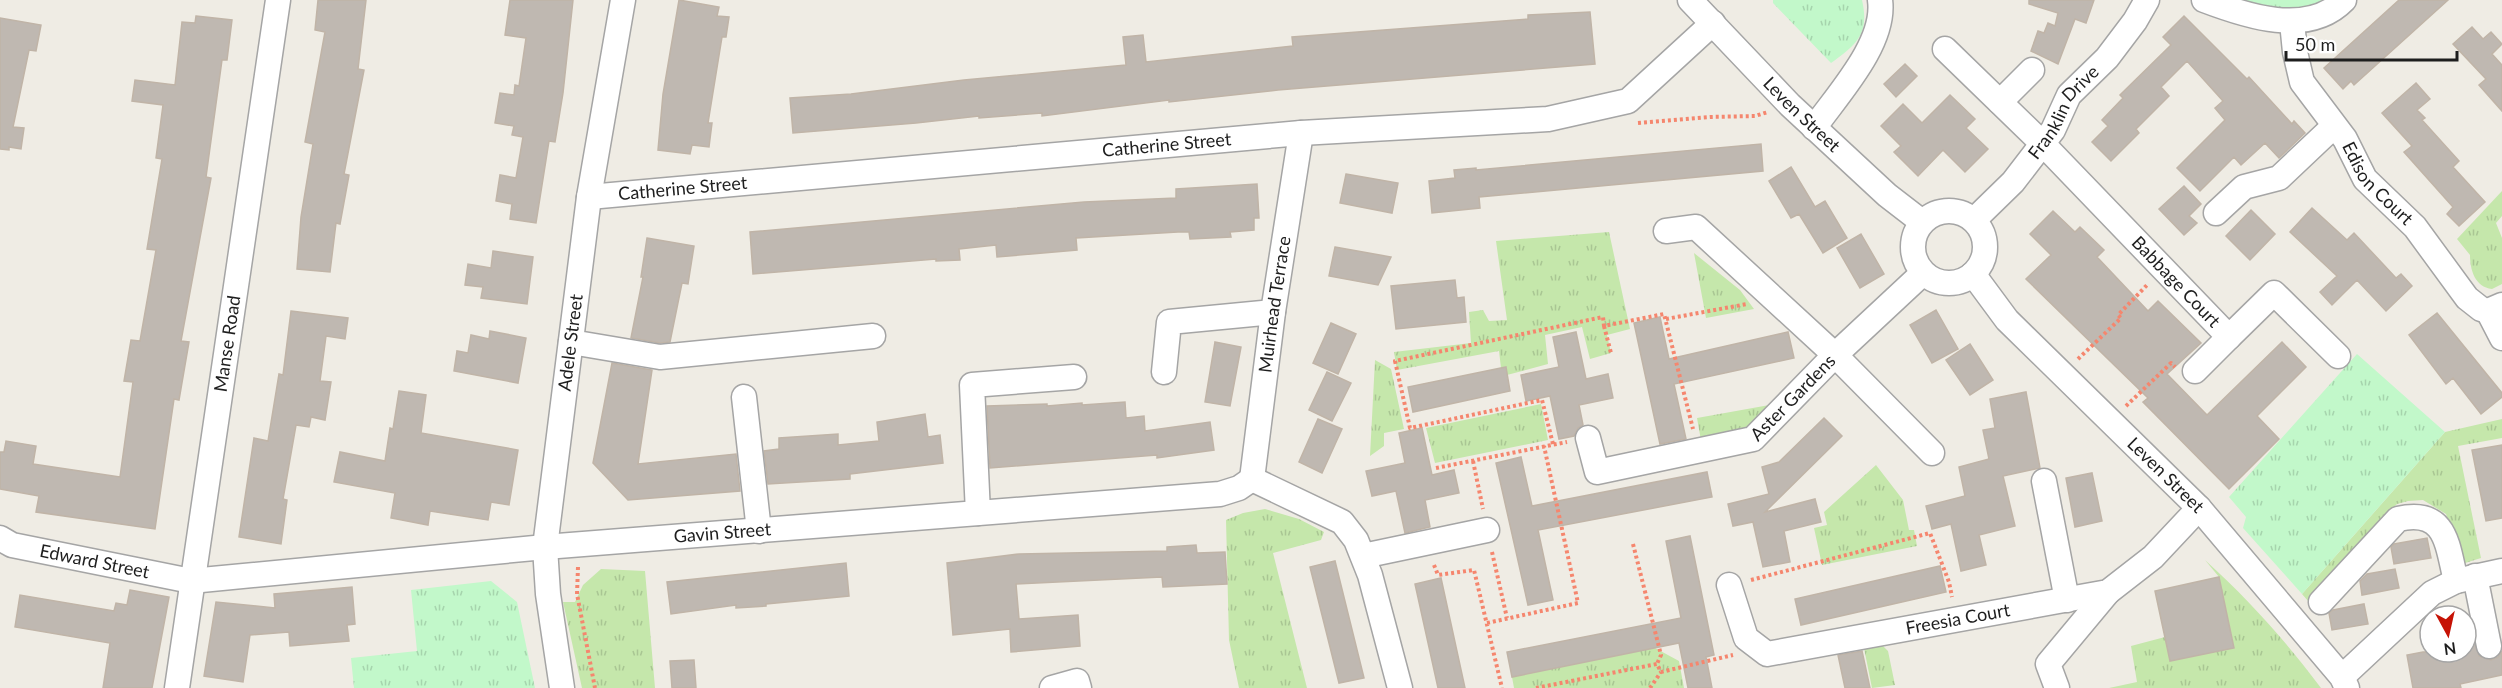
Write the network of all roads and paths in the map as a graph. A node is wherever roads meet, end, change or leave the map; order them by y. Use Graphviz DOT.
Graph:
graph roads {
  1 [pos="278,0"];
  2 [pos="623,0"];
  3 [pos="1690,0"];
  4 [pos="1880,0"];
  5 [pos="2147,0"];
  6 [pos="2204,0"];
  7 [pos="2344,0"];
  8 [pos="2292,22"];
  9 [pos="1713,23"];
  10 [pos="1945,49"];
  11 [pos="2032,70"];
  12 [pos="2000,102"];
  13 [pos="1790,105"];
  14 [pos="1632,123"];
  15 [pos="2334,126"];
  16 [pos="1814,128"];
  17 [pos="1300,133"];
  18 [pos="2043,144"];
  19 [pos="589,197"];
  20 [pos="2216,213"];
  21 [pos="1974,220"];
  22 [pos="1922,222"];
  23 [pos="1666,231"];
  24 [pos="2163,268"];
  25 [pos="1923,273"];
  26 [pos="1973,274"];
  27 [pos="1775,299"];
  28 [pos="2495,308"];
  29 [pos="1273,312"];
  30 [pos="1666,319"];
  31 [pos="1604,326"];
  32 [pos="873,336"];
  33 [pos="2229,337"];
  34 [pos="2502,338"];
  35 [pos="571,342"];
  36 [pos="1611,353"];
  37 [pos="1836,355"];
  38 [pos="2338,356"];
  39 [pos="2186,370"];
  40 [pos="1164,372"];
  41 [pos="2062,374"];
  42 [pos="1074,377"];
  43 [pos="744,397"];
  44 [pos="2110,421"];
  45 [pos="1588,438"];
  46 [pos="1553,444"];
  47 [pos="1544,446"];
  48 [pos="1698,450"];
  49 [pos="1932,453"];
  50 [pos="1436,468"];
  51 [pos="1252,479"];
  52 [pos="2044,481"];
  53 [pos="2199,508"];
  54 [pos="978,513"];
  55 [pos="1487,530"];
  56 [pos="759,531"];
  57 [pos="0,538"];
  58 [pos="1633,544"];
  59 [pos="579,545"];
  60 [pos="545,547"];
  61 [pos="1363,556"];
  62 [pos="1434,564"];
  63 [pos="2502,571"];
  64 [pos="2466,579"];
  65 [pos="190,581"];
  66 [pos="1730,585"];
  67 [pos="2108,592"];
  68 [pos="2067,600"];
  69 [pos="2321,602"];
  70 [pos="1957,620"];
  71 [pos="1487,624"];
  72 [pos="2489,646"];
  73 [pos="1760,649"];
  74 [pos="1657,664"];
  75 [pos="1661,672"];
  76 [pos="2345,682"];
  77 [pos="177,688"];
  78 [pos="562,688"];
  79 [pos="595,688"];
  80 [pos="1052,688"];
  81 [pos="1079,688"];
  82 [pos="1400,688"];
  83 [pos="1502,688"];
  84 [pos="1536,688"];
  85 [pos="1650,688"];
  86 [pos="2057,688"];
  1 -- 65 [label="street, Manse Road"];
  2 -- 19 [label="street, Adele Street"];
  3 -- 9 [label="street, Leven Street"];
  4 -- 16 [label="street"];
  5 -- 18 [label="street, Franklin Drive"];
  6 -- 8 [label="street"];
  7 -- 8 [label="street"];
  8 -- 15 [label="street, Edison Court"];
  9 -- 13 [label="street, Leven Street"];
  9 -- 17 [label="street, Catherine Street"];
  10 -- 12 [label="street, Babbage Court"];
  11 -- 12 [label="street"];
  12 -- 18 [label="street, Babbage Court"];
  13 -- 14 [label="path"];
  13 -- 16 [label="street, Leven Street"];
  15 -- 20 [label="street"];
  15 -- 28 [label="street, Edison Court"];
  16 -- 22 [label="street, Leven Street"];
  17 -- 19 [label="street, Catherine Street"];
  17 -- 29 [label="street, Muirhead Terrace"];
  18 -- 21 [label="street, Franklin Drive"];
  18 -- 24 [label="street, Babbage Court"];
  19 -- 35 [label="street, Adele Street"];
  21 -- 22 [label="street"];
  21 -- 26 [label="street"];
  22 -- 25 [label="street"];
  23 -- 27 [label="street"];
  24 -- 33 [label="street, Babbage Court"];
  24 -- 41 [label="path"];
  25 -- 26 [label="street"];
  25 -- 37 [label="street, Aster Gardens"];
  26 -- 41 [label="street, Leven Street"];
  27 -- 30 [label="path"];
  27 -- 37 [label="street"];
  28 -- 34 [label="street"];
  29 -- 40 [label="street"];
  29 -- 51 [label="street, Muirhead Terrace"];
  30 -- 31 [label="path"];
  30 -- 48 [label="path"];
  31 -- 36 [label="path"];
  31 -- 46 [label="path"];
  32 -- 35 [label="street"];
  33 -- 38 [label="street, Babbage Court"];
  33 -- 39 [label="street"];
  35 -- 60 [label="street, Adele Street"];
  37 -- 48 [label="street, Aster Gardens"];
  37 -- 49 [label="street"];
  39 -- 44 [label="path"];
  41 -- 44 [label="street, Leven Street"];
  42 -- 54 [label="street"];
  43 -- 56 [label="street"];
  44 -- 53 [label="street, Leven Street"];
  45 -- 46 [label="path"];
  45 -- 48 [label="street, Aster Gardens"];
  46 -- 47 [label="path"];
  47 -- 50 [label="path"];
  47 -- 71 [label="path"];
  51 -- 54 [label="street, Gavin Street"];
  51 -- 61 [label="street"];
  52 -- 68 [label="street"];
  53 -- 67 [label="street, Freesia Court"];
  53 -- 76 [label="street, Leven Street"];
  54 -- 56 [label="street, Gavin Street"];
  55 -- 61 [label="street"];
  56 -- 59 [label="street, Gavin Street"];
  57 -- 65 [label="street, Edward Street"];
  58 -- 74 [label="path"];
  59 -- 60 [label="street, Gavin Street"];
  59 -- 79 [label="path"];
  60 -- 65 [label="street, Gavin Street"];
  60 -- 78 [label="street, Adele Street"];
  61 -- 82 [label="street"];
  62 -- 71 [label="path"];
  63 -- 64 [label="street"];
  64 -- 69 [label="street"];
  64 -- 72 [label="street"];
  64 -- 76 [label="street"];
  65 -- 77 [label="street, Manse Road"];
  66 -- 70 [label="path"];
  66 -- 73 [label="street"];
  67 -- 68 [label="street, Freesia Court"];
  67 -- 86 [label="street"];
  68 -- 70 [label="street, Freesia Court"];
  70 -- 73 [label="street, Freesia Court"];
  71 -- 83 [label="path"];
  73 -- 75 [label="path"];
  74 -- 75 [label="path"];
  74 -- 84 [label="path"];
  75 -- 85 [label="path"];
  80 -- 81 [label="street"];
}
